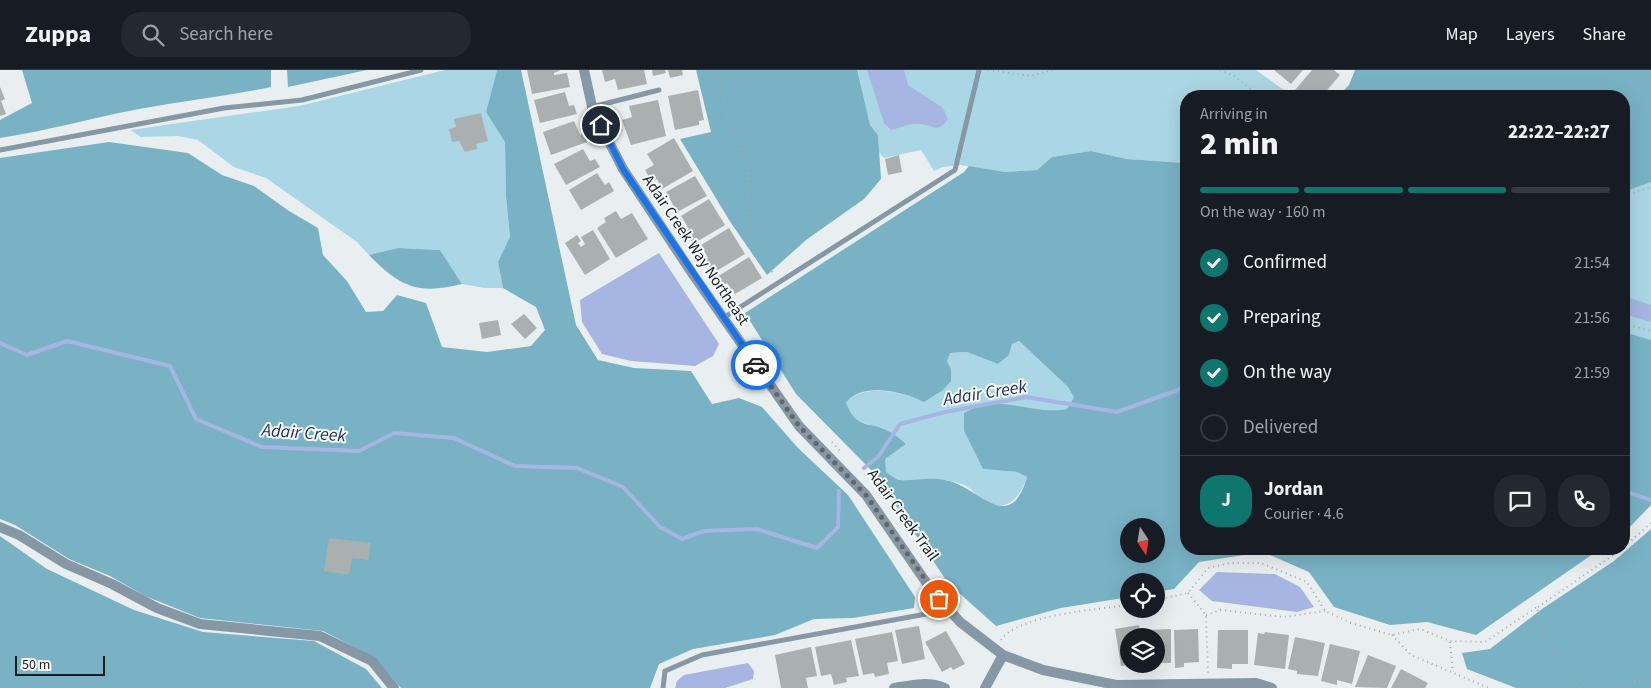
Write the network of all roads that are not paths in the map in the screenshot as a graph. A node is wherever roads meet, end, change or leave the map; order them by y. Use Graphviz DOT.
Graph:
graph roads {
  1 [pos="421,70"];
  2 [pos="584,70"];
  3 [pos="980,70"];
  4 [pos="659,90"];
  5 [pos="592,106"];
  6 [pos="0,150"];
  7 [pos="723,318"];
  8 [pos="0,527"];
  9 [pos="948,610"];
  10 [pos="1003,655"];
  11 [pos="394,688"];
  12 [pos="662,688"];
  13 [pos="894,688"];
  14 [pos="945,688"];
  15 [pos="985,688"];
  16 [pos="1272,688"];
  1 -- 6 [label="lane"];
  2 -- 5 [label="street, Adair Creek Way Northeast"];
  3 -- 7 [label="lane"];
  4 -- 5 [label="lane"];
  5 -- 7 [label="street, Adair Creek Way Northeast"];
  7 -- 9 [label="street, Adair Creek Way Northeast"];
  8 -- 11 [label="street"];
  9 -- 10 [label="street, Adair Creek Way Northeast"];
  9 -- 12 [label="lane"];
  10 -- 15 [label="street"];
  10 -- 16 [label="street, Adair Creek Way Northeast"];
  13 -- 14 [label="street"];
}
